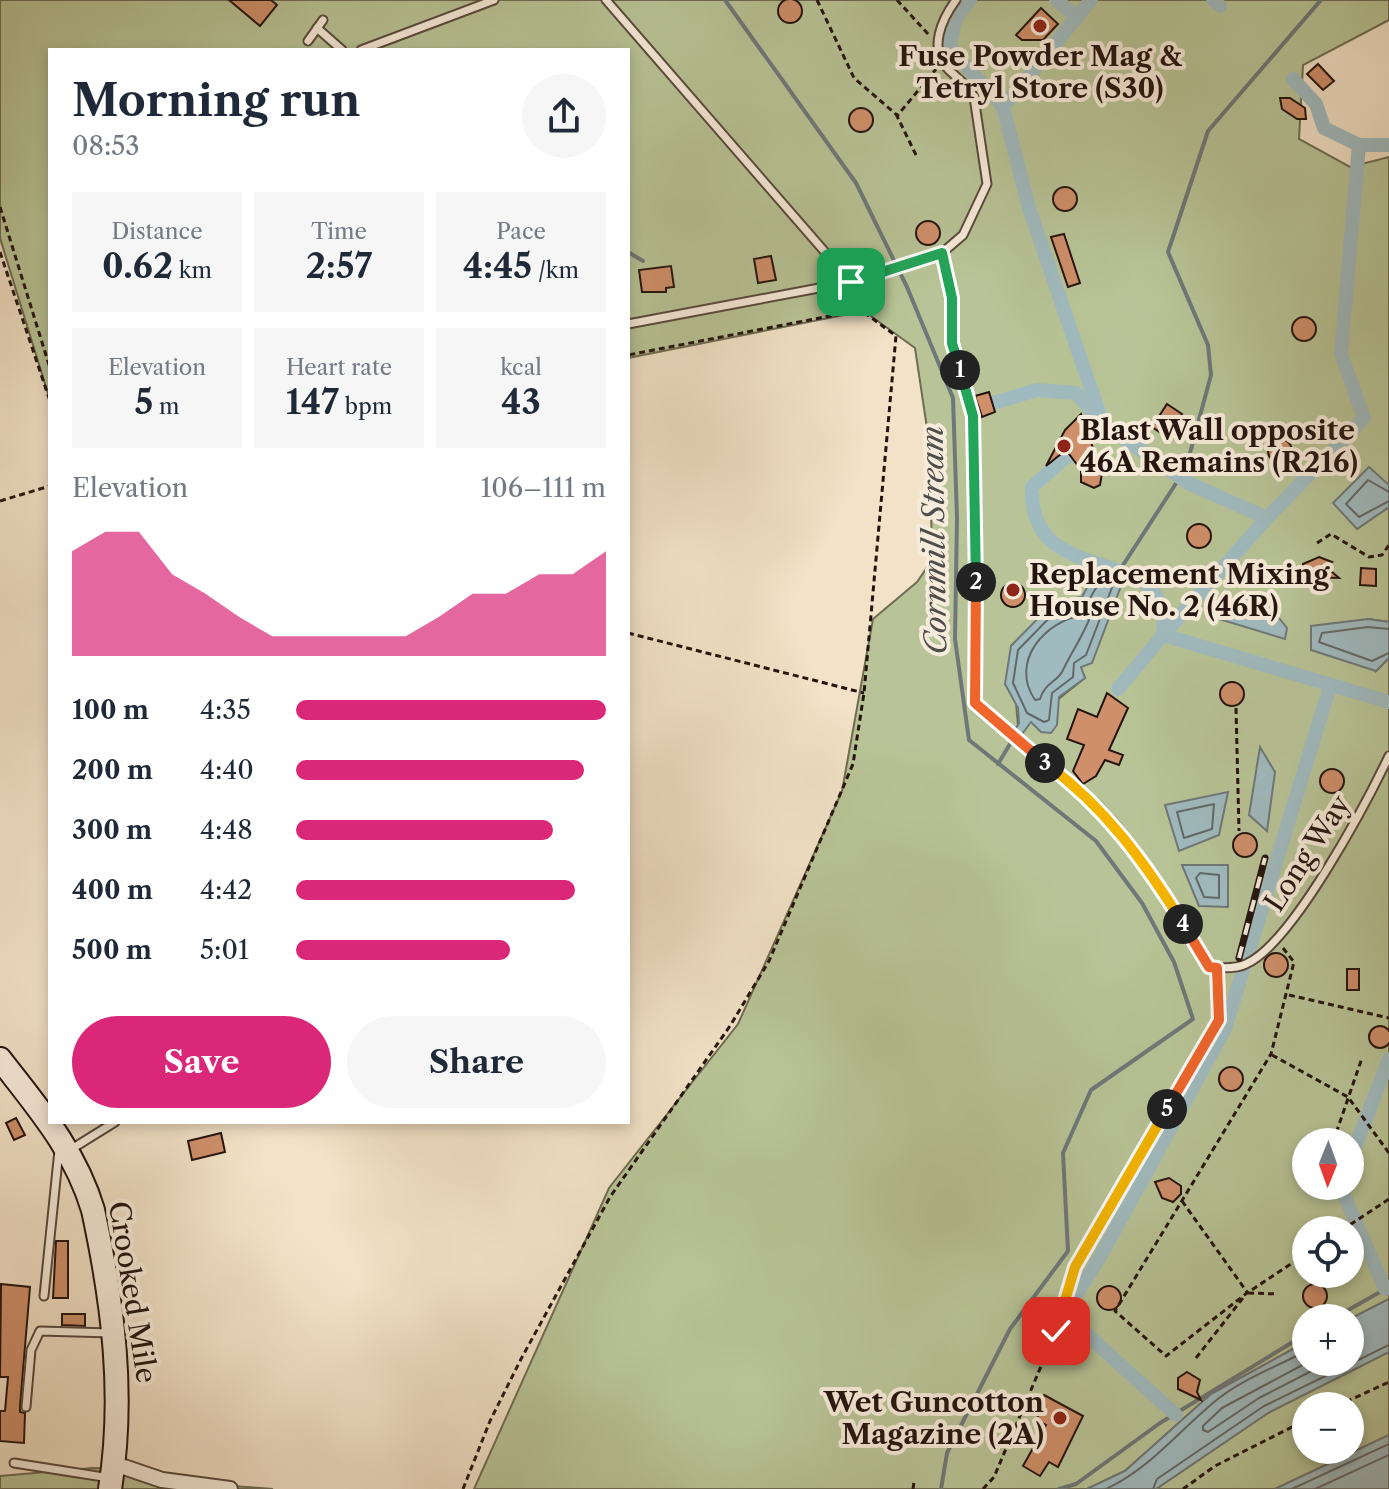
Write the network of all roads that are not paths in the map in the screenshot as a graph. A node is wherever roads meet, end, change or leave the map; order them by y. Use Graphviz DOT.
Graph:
graph roads {
  1 [pos="494,0"];
  2 [pos="606,0"];
  3 [pos="956,0"];
  4 [pos="323,20"];
  5 [pos="317,28"];
  6 [pos="308,41"];
  7 [pos="340,48"];
  8 [pos="366,48"];
  9 [pos="942,253"];
  10 [pos="851,282"];
  11 [pos="630,324"];
  12 [pos="1389,756"];
  13 [pos="0,1059"];
  14 [pos="48,1122"];
  15 [pos="50,1124"];
  16 [pos="110,1124"];
  17 [pos="64,1143"];
  18 [pos="44,1296"];
  19 [pos="113,1333"];
  20 [pos="26,1407"];
  21 [pos="14,1463"];
  22 [pos="113,1477"];
  23 [pos="230,1489"];
  1 -- 8 [label="lane"];
  2 -- 10 [label="lane"];
  3 -- 9 [label="lane"];
  4 -- 5 [label="lane"];
  5 -- 6 [label="lane"];
  5 -- 7 [label="lane"];
  9 -- 10 [label="lane"];
  9 -- 12 [label="lane, Long Way"];
  10 -- 11 [label="lane"];
  13 -- 14 [label="main road, Crooked Mile"];
  15 -- 17 [label="main road, Crooked Mile"];
  16 -- 17 [label="lane"];
  17 -- 18 [label="lane"];
  17 -- 19 [label="main road, Crooked Mile"];
  19 -- 20 [label="lane"];
  19 -- 22 [label="main road, Crooked Mile"];
  21 -- 22 [label="lane"];
  22 -- 23 [label="street"];
}
